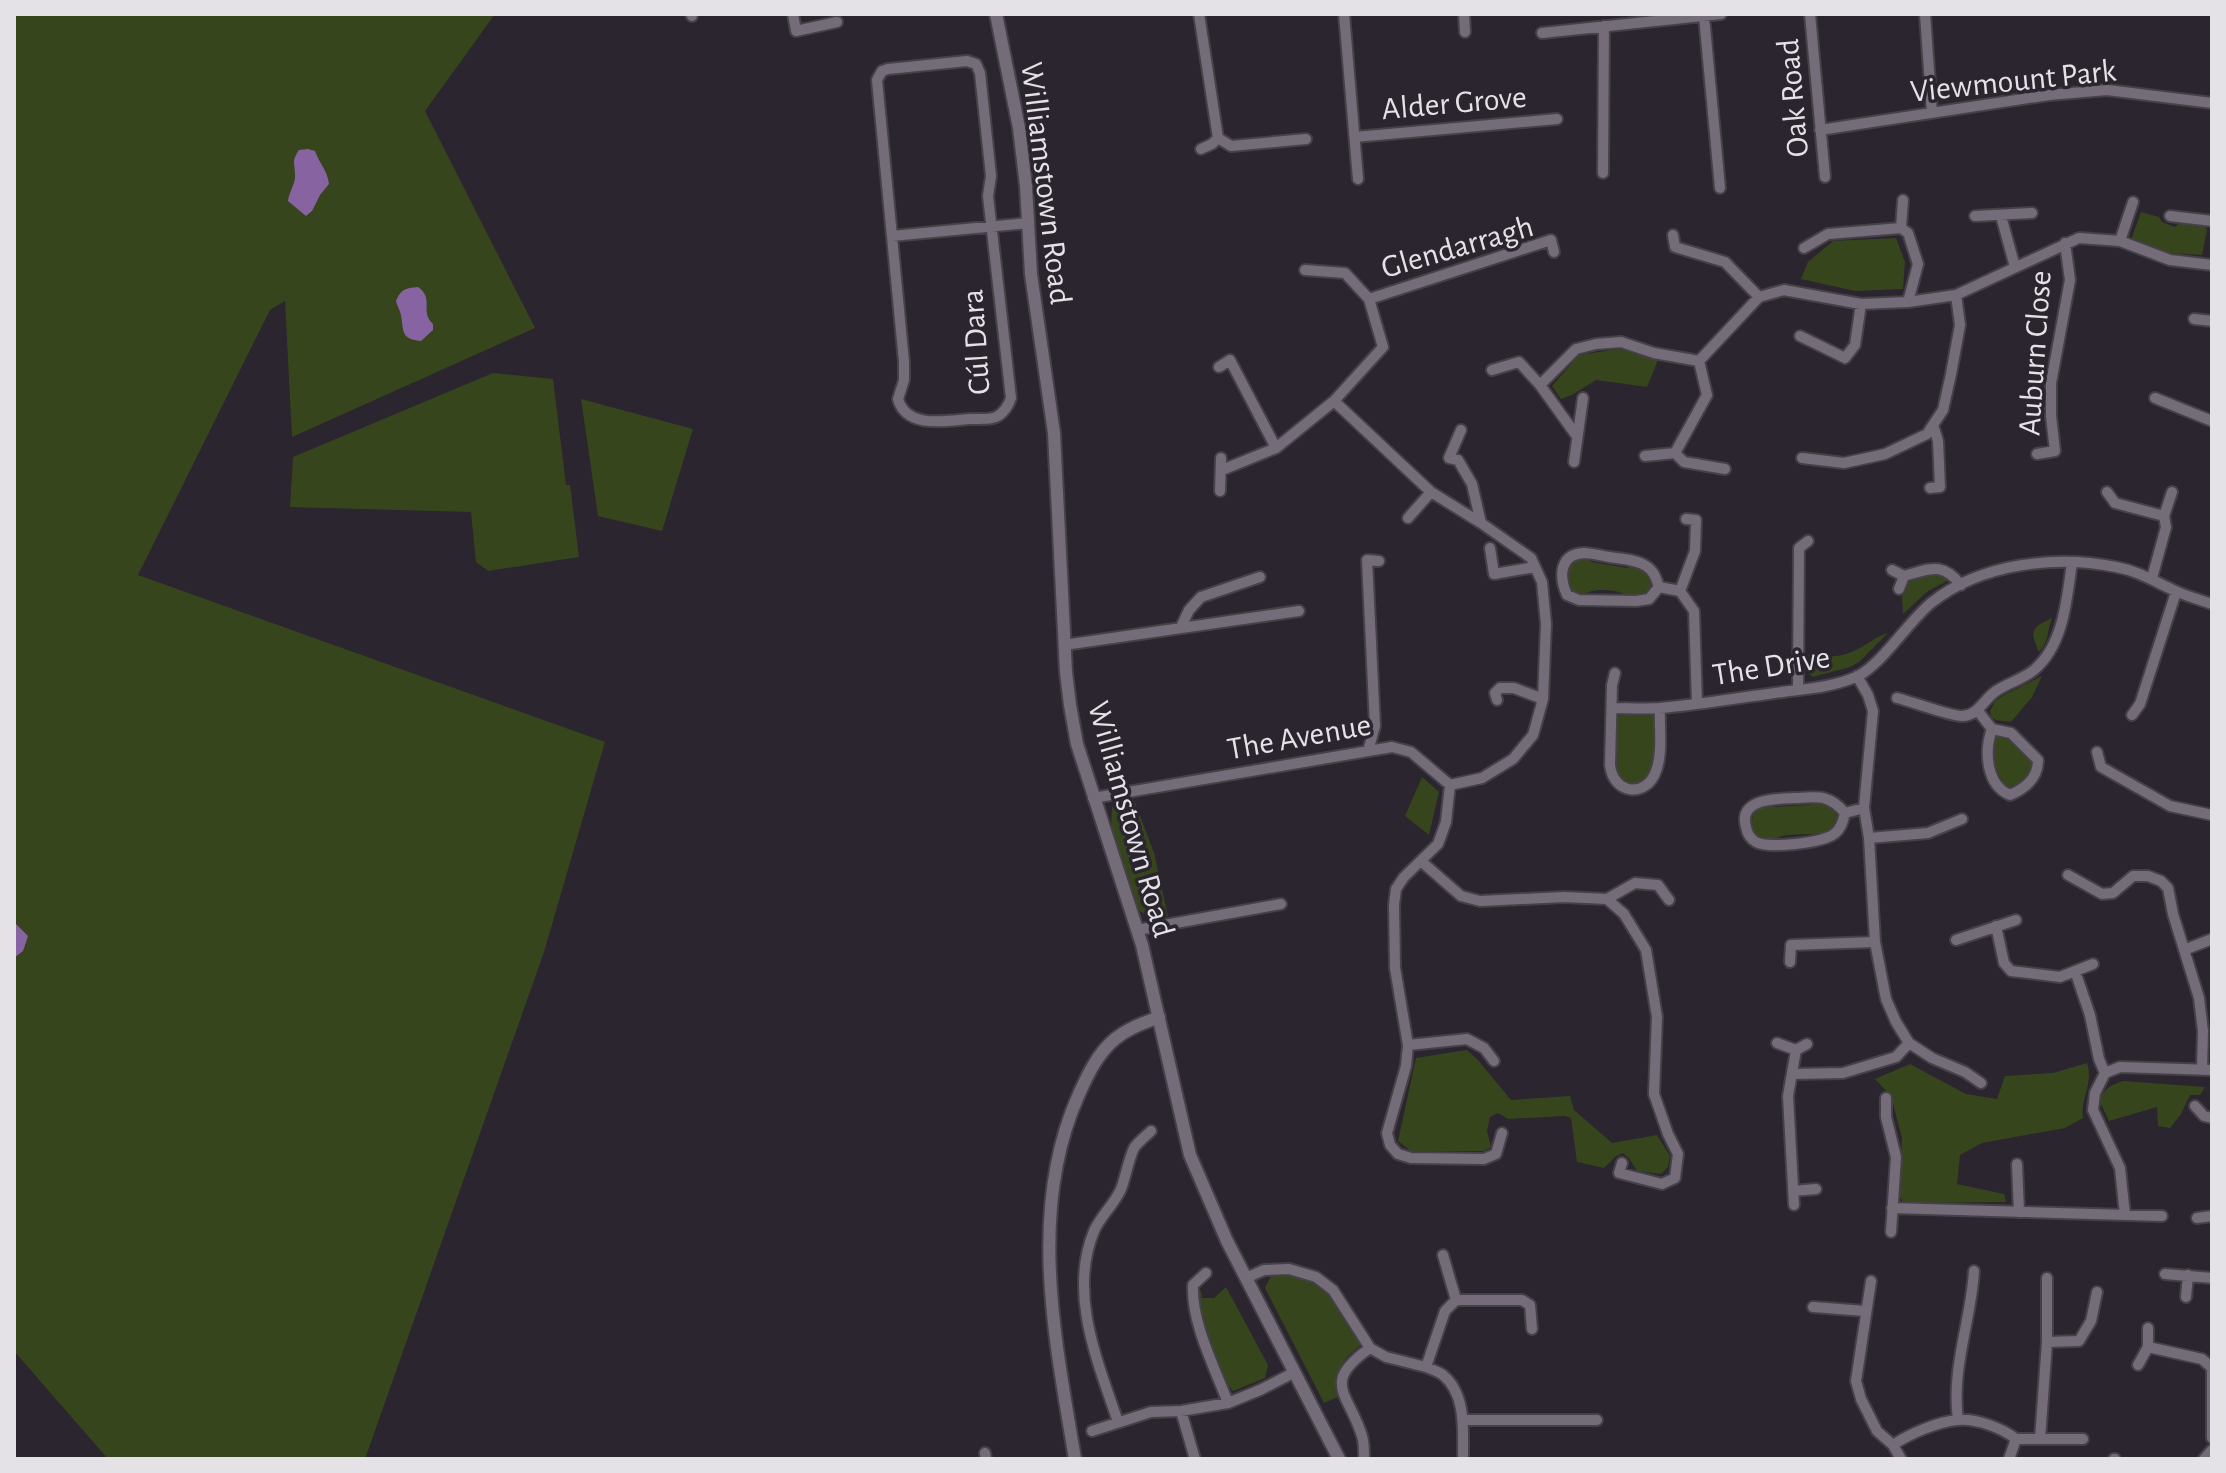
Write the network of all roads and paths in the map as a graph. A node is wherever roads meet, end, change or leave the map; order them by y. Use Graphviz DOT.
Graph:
graph roads {
  1 [pos="793,14"];
  2 [pos="996,14"];
  3 [pos="1199,14"];
  4 [pos="1344,14"];
  5 [pos="1464,14"];
  6 [pos="1721,14"];
  7 [pos="1810,14"];
  8 [pos="1925,14"];
  9 [pos="1704,16"];
  10 [pos="837,22"];
  11 [pos="1604,26"];
  12 [pos="1465,32"];
  13 [pos="1542,33"];
  14 [pos="2212,103"];
  15 [pos="1932,113"];
  16 [pos="1557,119"];
  17 [pos="1820,130"];
  18 [pos="1355,137"];
  19 [pos="1218,138"];
  20 [pos="1306,139"];
  21 [pos="1201,149"];
  22 [pos="1603,173"];
  23 [pos="1825,177"];
  24 [pos="1358,179"];
  25 [pos="1720,188"];
  26 [pos="1903,200"];
  27 [pos="2133,202"];
  28 [pos="2032,213"];
  29 [pos="1975,216"];
  30 [pos="2001,216"];
  31 [pos="2170,216"];
  32 [pos="2212,221"];
  33 [pos="1028,223"];
  34 [pos="991,227"];
  35 [pos="1901,228"];
  36 [pos="1673,235"];
  37 [pos="892,236"];
  38 [pos="2120,241"];
  39 [pos="2065,243"];
  40 [pos="1804,248"];
  41 [pos="1554,252"];
  42 [pos="2212,261"];
  43 [pos="2015,267"];
  44 [pos="1305,270"];
  45 [pos="1956,295"];
  46 [pos="1759,297"];
  47 [pos="1369,299"];
  48 [pos="1908,302"];
  49 [pos="1861,304"];
  50 [pos="2194,319"];
  51 [pos="2212,321"];
  52 [pos="1800,336"];
  53 [pos="1699,361"];
  54 [pos="1219,367"];
  55 [pos="1492,370"];
  56 [pos="1540,385"];
  57 [pos="1583,398"];
  58 [pos="2155,398"];
  59 [pos="1334,401"];
  60 [pos="2212,421"];
  61 [pos="1933,425"];
  62 [pos="1461,430"];
  63 [pos="1576,435"];
  64 [pos="1276,448"];
  65 [pos="1675,453"];
  66 [pos="2037,454"];
  67 [pos="1645,456"];
  68 [pos="1221,458"];
  69 [pos="1802,458"];
  70 [pos="1574,462"];
  71 [pos="1725,469"];
  72 [pos="1222,470"];
  73 [pos="1930,488"];
  74 [pos="1220,491"];
  75 [pos="1431,492"];
  76 [pos="2107,492"];
  77 [pos="2172,492"];
  78 [pos="2115,503"];
  79 [pos="2104,513"];
  80 [pos="2164,516"];
  81 [pos="1408,518"];
  82 [pos="1686,519"];
  83 [pos="1481,523"];
  84 [pos="1788,539"];
  85 [pos="1808,541"];
  86 [pos="1490,548"];
  87 [pos="1799,548"];
  88 [pos="1379,561"];
  89 [pos="2072,562"];
  90 [pos="1535,567"];
  91 [pos="1892,570"];
  92 [pos="1904,576"];
  93 [pos="1260,577"];
  94 [pos="2152,578"];
  95 [pos="1961,585"];
  96 [pos="1659,587"];
  97 [pos="1899,589"];
  98 [pos="1680,591"];
  99 [pos="2176,592"];
  100 [pos="2212,604"];
  101 [pos="1299,611"];
  102 [pos="1181,627"];
  103 [pos="1064,645"];
  104 [pos="1615,673"];
  105 [pos="1857,676"];
  106 [pos="1798,690"];
  107 [pos="1897,698"];
  108 [pos="1543,699"];
  109 [pos="1497,700"];
  110 [pos="1697,703"];
  111 [pos="1612,708"];
  112 [pos="1660,708"];
  113 [pos="1978,711"];
  114 [pos="2132,715"];
  115 [pos="1992,729"];
  116 [pos="1368,751"];
  117 [pos="2097,752"];
  118 [pos="1450,785"];
  119 [pos="1093,798"];
  120 [pos="1864,808"];
  121 [pos="1845,813"];
  122 [pos="2212,815"];
  123 [pos="1962,819"];
  124 [pos="1869,838"];
  125 [pos="1422,862"];
  126 [pos="2068,875"];
  127 [pos="1607,899"];
  128 [pos="1669,900"];
  129 [pos="1281,904"];
  130 [pos="2016,920"];
  131 [pos="1996,926"];
  132 [pos="1137,930"];
  133 [pos="2212,939"];
  134 [pos="1956,940"];
  135 [pos="1875,942"];
  136 [pos="2184,950"];
  137 [pos="1790,962"];
  138 [pos="2093,964"];
  139 [pos="2075,971"];
  140 [pos="1159,1017"];
  141 [pos="2208,1032"];
  142 [pos="1777,1043"];
  143 [pos="1909,1043"];
  144 [pos="1807,1044"];
  145 [pos="1408,1045"];
  146 [pos="1796,1050"];
  147 [pos="1494,1061"];
  148 [pos="2207,1070"];
  149 [pos="2105,1073"];
  150 [pos="1793,1074"];
  151 [pos="1981,1083"];
  152 [pos="1886,1098"];
  153 [pos="2195,1106"];
  154 [pos="2212,1118"];
  155 [pos="1151,1131"];
  156 [pos="1502,1133"];
  157 [pos="1622,1163"];
  158 [pos="2017,1164"];
  159 [pos="1816,1189"];
  160 [pos="1793,1191"];
  161 [pos="1794,1205"];
  162 [pos="1892,1208"];
  163 [pos="2019,1212"];
  164 [pos="2125,1215"];
  165 [pos="2162,1216"];
  166 [pos="2212,1216"];
  167 [pos="2197,1218"];
  168 [pos="1891,1232"];
  169 [pos="1443,1255"];
  170 [pos="1974,1271"];
  171 [pos="1206,1273"];
  172 [pos="2165,1274"];
  173 [pos="2188,1275"];
  174 [pos="1246,1278"];
  175 [pos="2047,1278"];
  176 [pos="2212,1278"];
  177 [pos="1871,1281"];
  178 [pos="2097,1292"];
  179 [pos="2186,1297"];
  180 [pos="1456,1300"];
  181 [pos="1813,1307"];
  182 [pos="1865,1311"];
  183 [pos="2148,1328"];
  184 [pos="1532,1329"];
  185 [pos="2047,1342"];
  186 [pos="2148,1347"];
  187 [pos="1370,1348"];
  188 [pos="2138,1365"];
  189 [pos="1426,1367"];
  190 [pos="2212,1368"];
  191 [pos="1295,1372"];
  192 [pos="1228,1403"];
  193 [pos="1181,1411"];
  194 [pos="1463,1420"];
  195 [pos="1597,1420"];
  196 [pos="1958,1420"];
  197 [pos="1118,1422"];
  198 [pos="1092,1431"];
  199 [pos="2212,1438"];
  200 [pos="2016,1439"];
  201 [pos="2040,1439"];
  202 [pos="2083,1439"];
  203 [pos="1893,1445"];
  204 [pos="2212,1450"];
  205 [pos="1463,1455"];
  206 [pos="1364,1456"];
  207 [pos="1075,1459"];
  208 [pos="1195,1459"];
  209 [pos="1339,1459"];
  210 [pos="1901,1459"];
  211 [pos="2009,1459"];
  212 [pos="2204,1459"];
  1 -- 10 [label="street"];
  2 -- 33 [label="street, Williamstown Road"];
  3 -- 19 [label="street"];
  4 -- 18 [label="street"];
  5 -- 12 [label="street"];
  6 -- 9 [label="street"];
  7 -- 17 [label="street, Oak Road"];
  8 -- 15 [label="street"];
  9 -- 11 [label="street"];
  9 -- 25 [label="street"];
  11 -- 13 [label="street"];
  11 -- 22 [label="street"];
  14 -- 15 [label="street, Viewmount Park"];
  15 -- 17 [label="street, Viewmount Park"];
  16 -- 18 [label="street, Alder Grove"];
  17 -- 23 [label="street, Oak Road"];
  18 -- 24 [label="street"];
  19 -- 20 [label="street"];
  19 -- 21 [label="street"];
  26 -- 35 [label="street"];
  27 -- 38 [label="street"];
  28 -- 30 [label="street"];
  29 -- 30 [label="street"];
  30 -- 43 [label="street"];
  31 -- 32 [label="street"];
  33 -- 34 [label="street"];
  33 -- 103 [label="street, Williamstown Road"];
  34 -- 37 [label="street"];
  34 -- 37 [label="street, Cúl Dara"];
  34 -- 37 [label="street, Cúl Dara"];
  35 -- 40 [label="street"];
  35 -- 48 [label="street"];
  36 -- 46 [label="street"];
  38 -- 39 [label="street"];
  38 -- 42 [label="street"];
  39 -- 43 [label="street"];
  39 -- 66 [label="street, Auburn Close"];
  41 -- 47 [label="street, Glendarragh"];
  43 -- 45 [label="street"];
  44 -- 47 [label="street"];
  45 -- 48 [label="street"];
  45 -- 61 [label="street"];
  46 -- 49 [label="street"];
  46 -- 53 [label="street"];
  47 -- 59 [label="street"];
  48 -- 49 [label="street"];
  49 -- 52 [label="street"];
  50 -- 51 [label="street"];
  53 -- 56 [label="street"];
  53 -- 65 [label="street"];
  54 -- 64 [label="street"];
  55 -- 56 [label="street"];
  56 -- 63 [label="street"];
  57 -- 63 [label="street"];
  58 -- 60 [label="street"];
  59 -- 64 [label="street"];
  59 -- 75 [label="street"];
  61 -- 69 [label="street"];
  61 -- 73 [label="street"];
  62 -- 83 [label="street"];
  63 -- 70 [label="street"];
  64 -- 72 [label="street"];
  65 -- 67 [label="street"];
  65 -- 71 [label="street"];
  68 -- 72 [label="street"];
  72 -- 74 [label="street"];
  75 -- 81 [label="street"];
  75 -- 83 [label="street"];
  76 -- 78 [label="street"];
  77 -- 80 [label="street"];
  78 -- 79 [label="street"];
  78 -- 80 [label="street"];
  80 -- 94 [label="street"];
  82 -- 98 [label="street"];
  83 -- 90 [label="street"];
  84 -- 87 [label="street"];
  85 -- 87 [label="street"];
  86 -- 90 [label="street"];
  87 -- 106 [label="street"];
  88 -- 116 [label="street"];
  89 -- 94 [label="street, The Drive"];
  89 -- 95 [label="street, The Drive"];
  89 -- 113 [label="street"];
  90 -- 108 [label="street"];
  91 -- 92 [label="street"];
  92 -- 95 [label="street"];
  92 -- 97 [label="street"];
  93 -- 102 [label="street"];
  94 -- 99 [label="street, The Drive"];
  95 -- 105 [label="street, The Drive"];
  96 -- 96 [label="street"];
  96 -- 98 [label="street"];
  98 -- 110 [label="street"];
  99 -- 100 [label="street, The Drive"];
  99 -- 114 [label="street"];
  101 -- 102 [label="street"];
  102 -- 103 [label="street"];
  103 -- 119 [label="street, Williamstown Road"];
  104 -- 111 [label="street"];
  105 -- 106 [label="street, The Drive"];
  105 -- 120 [label="street"];
  106 -- 110 [label="street, The Drive"];
  107 -- 113 [label="street"];
  108 -- 109 [label="street"];
  108 -- 118 [label="street"];
  110 -- 112 [label="street, The Drive"];
  111 -- 112 [label="street, The Drive"];
  111 -- 112 [label="street"];
  113 -- 115 [label="street"];
  115 -- 115 [label="street"];
  116 -- 118 [label="street, The Avenue"];
  116 -- 119 [label="street, The Avenue"];
  117 -- 122 [label="street"];
  118 -- 125 [label="street"];
  119 -- 132 [label="street, Williamstown Road"];
  120 -- 121 [label="street"];
  120 -- 124 [label="street"];
  121 -- 121 [label="street"];
  123 -- 124 [label="street"];
  124 -- 135 [label="street"];
  125 -- 127 [label="street"];
  125 -- 145 [label="street"];
  126 -- 136 [label="street"];
  127 -- 128 [label="street"];
  127 -- 157 [label="street"];
  129 -- 132 [label="street"];
  130 -- 131 [label="street"];
  131 -- 134 [label="street"];
  131 -- 139 [label="street"];
  132 -- 140 [label="street, Williamstown Road"];
  133 -- 136 [label="street"];
  135 -- 137 [label="street"];
  135 -- 143 [label="street"];
  136 -- 141 [label="street"];
  138 -- 139 [label="street"];
  139 -- 149 [label="street"];
  140 -- 174 [label="street, Williamstown Road"];
  140 -- 207 [label="street"];
  141 -- 148 [label="street"];
  142 -- 146 [label="street"];
  143 -- 150 [label="street"];
  143 -- 151 [label="street"];
  144 -- 146 [label="street"];
  145 -- 147 [label="street"];
  145 -- 156 [label="street"];
  146 -- 150 [label="street"];
  148 -- 149 [label="street"];
  149 -- 164 [label="street"];
  150 -- 160 [label="street"];
  152 -- 162 [label="street"];
  153 -- 154 [label="street"];
  155 -- 197 [label="street"];
  158 -- 163 [label="street"];
  159 -- 160 [label="street"];
  160 -- 161 [label="street"];
  162 -- 163 [label="street"];
  162 -- 168 [label="street"];
  163 -- 164 [label="street"];
  164 -- 165 [label="street"];
  166 -- 167 [label="street"];
  169 -- 180 [label="street"];
  170 -- 196 [label="street"];
  171 -- 192 [label="street"];
  172 -- 173 [label="street"];
  173 -- 176 [label="street"];
  173 -- 179 [label="street"];
  174 -- 187 [label="street"];
  174 -- 191 [label="street, Williamstown Road"];
  175 -- 185 [label="street"];
  177 -- 182 [label="street"];
  178 -- 185 [label="street"];
  180 -- 184 [label="street"];
  180 -- 189 [label="street"];
  181 -- 182 [label="street"];
  182 -- 203 [label="street"];
  183 -- 186 [label="street"];
  185 -- 201 [label="street"];
  186 -- 188 [label="street"];
  186 -- 190 [label="street"];
  187 -- 189 [label="street"];
  187 -- 206 [label="street"];
  189 -- 194 [label="street"];
  190 -- 199 [label="street"];
  191 -- 192 [label="street"];
  191 -- 209 [label="street, Williamstown Road"];
  192 -- 193 [label="street"];
  193 -- 197 [label="street"];
  193 -- 208 [label="street"];
  194 -- 195 [label="street"];
  194 -- 205 [label="street"];
  196 -- 200 [label="street"];
  196 -- 203 [label="street"];
  197 -- 198 [label="street"];
  200 -- 201 [label="street"];
  200 -- 211 [label="street"];
  201 -- 202 [label="street"];
  203 -- 210 [label="street"];
  204 -- 212 [label="street"];
}
